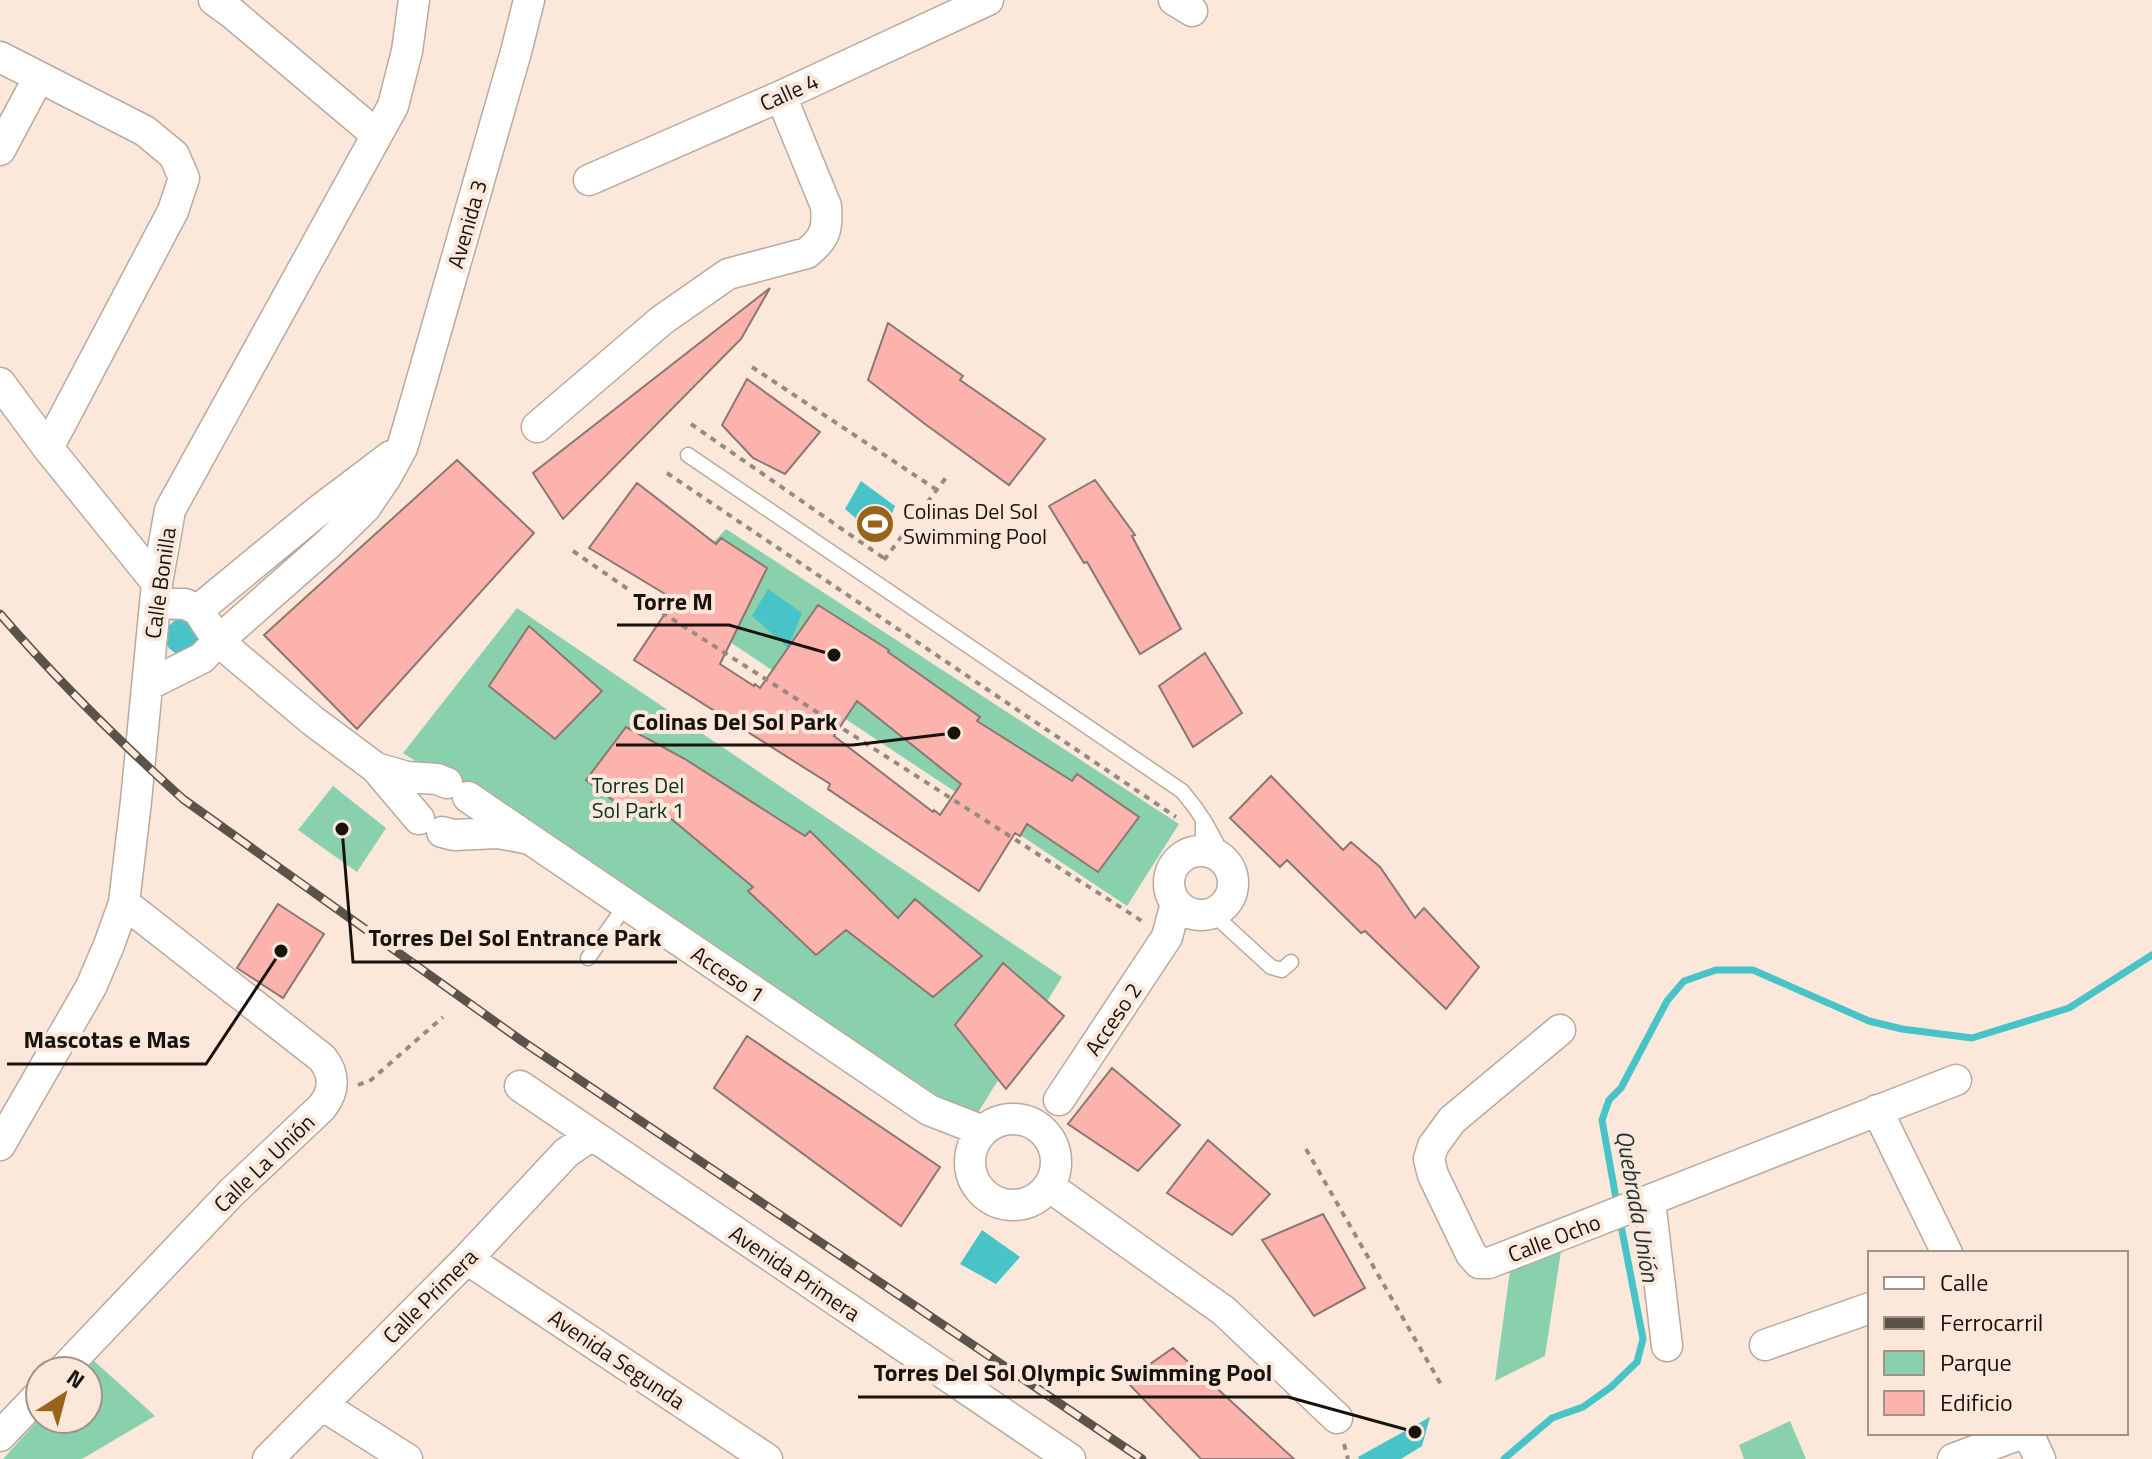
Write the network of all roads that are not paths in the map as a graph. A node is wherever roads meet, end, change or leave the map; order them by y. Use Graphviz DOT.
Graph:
graph roads {
  1 [pos="214,0"];
  2 [pos="414,0"];
  3 [pos="529,0"];
  4 [pos="988,0"];
  5 [pos="0,57"];
  6 [pos="39,77"];
  7 [pos="781,96"];
  8 [pos="377,135"];
  9 [pos="0,150"];
  10 [pos="589,180"];
  11 [pos="0,383"];
  12 [pos="537,427"];
  13 [pos="48,448"];
  14 [pos="402,448"];
  15 [pos="688,455"];
  16 [pos="156,593"];
  17 [pos="198,610"];
  18 [pos="218,641"];
  19 [pos="148,685"];
  20 [pos="376,768"];
  21 [pos="1200,811"];
  22 [pos="527,838"];
  23 [pos="1201,853"];
  24 [pos="124,903"];
  25 [pos="626,905"];
  26 [pos="1188,906"];
  27 [pos="588,958"];
  28 [pos="1291,962"];
  29 [pos="1560,1030"];
  30 [pos="1956,1080"];
  31 [pos="520,1086"];
  32 [pos="1059,1100"];
  33 [pos="1877,1110"];
  34 [pos="1025,1120"];
  35 [pos="592,1135"];
  36 [pos="1050,1139"];
  37 [pos="977,1143"];
  38 [pos="0,1145"];
  39 [pos="1050,1187"];
  40 [pos="1629,1209"];
  41 [pos="1946,1251"];
  42 [pos="467,1259"];
  43 [pos="1868,1309"];
  44 [pos="1765,1345"];
  45 [pos="1667,1346"];
  46 [pos="77,1355"];
  47 [pos="322,1405"];
  48 [pos="24,1411"];
  49 [pos="1337,1418"];
  50 [pos="2020,1435"];
  51 [pos="2027,1435"];
  52 [pos="0,1436"];
  53 [pos="268,1459"];
  54 [pos="407,1459"];
  55 [pos="767,1459"];
  56 [pos="1070,1459"];
  57 [pos="1953,1459"];
  58 [pos="2040,1459"];
  1 -- 8 [label="street"];
  2 -- 8 [label="street, Calle Bonilla"];
  3 -- 14 [label="street, Avenida 3"];
  4 -- 7 [label="street, Calle 4"];
  5 -- 6 [label="street"];
  6 -- 9 [label="street"];
  6 -- 13 [label="street"];
  7 -- 10 [label="street, Calle 4"];
  7 -- 12 [label="street"];
  8 -- 16 [label="street, Calle Bonilla"];
  11 -- 13 [label="street"];
  13 -- 16 [label="street"];
  14 -- 17 [label="street"];
  14 -- 18 [label="street, Avenida 3"];
  15 -- 21 [label="lane"];
  16 -- 17 [label="street"];
  16 -- 19 [label="street, Calle Bonilla"];
  17 -- 18 [label="street"];
  18 -- 19 [label="street, Avenida 3"];
  18 -- 20 [label="street, Acceso 1"];
  19 -- 24 [label="street, Calle Bonilla"];
  20 -- 22 [label="street, Acceso 1"];
  20 -- 22 [label="street, Acceso 1"];
  21 -- 23 [label="lane"];
  21 -- 23 [label="lane"];
  22 -- 25 [label="street, Acceso 1"];
  23 -- 26 [label="street"];
  23 -- 26 [label="street, Acceso 2"];
  24 -- 38 [label="street, Calle Bonilla"];
  24 -- 46 [label="street, Calle La Unión"];
  25 -- 27 [label="lane"];
  25 -- 37 [label="street, Acceso 1"];
  26 -- 28 [label="lane"];
  26 -- 32 [label="street, Acceso 2"];
  29 -- 40 [label="street, Calle Ocho"];
  30 -- 33 [label="street, Calle Ocho"];
  31 -- 35 [label="street, Avenida Primera"];
  32 -- 34 [label="street, Acceso 2"];
  32 -- 36 [label="street, Acceso 2"];
  33 -- 40 [label="street, Calle Ocho"];
  33 -- 41 [label="street"];
  34 -- 36 [label="street"];
  34 -- 37 [label="street"];
  35 -- 42 [label="street, Calle Primera"];
  35 -- 56 [label="street, Avenida Primera"];
  36 -- 39 [label="street"];
  37 -- 39 [label="street"];
  39 -- 49 [label="street"];
  40 -- 45 [label="street"];
  42 -- 47 [label="street, Calle Primera"];
  42 -- 55 [label="street, Avenida Segunda"];
  43 -- 44 [label="street"];
  47 -- 53 [label="street, Calle Primera"];
  47 -- 54 [label="street"];
  48 -- 52 [label="street"];
  50 -- 57 [label="street"];
  51 -- 58 [label="street"];
}
